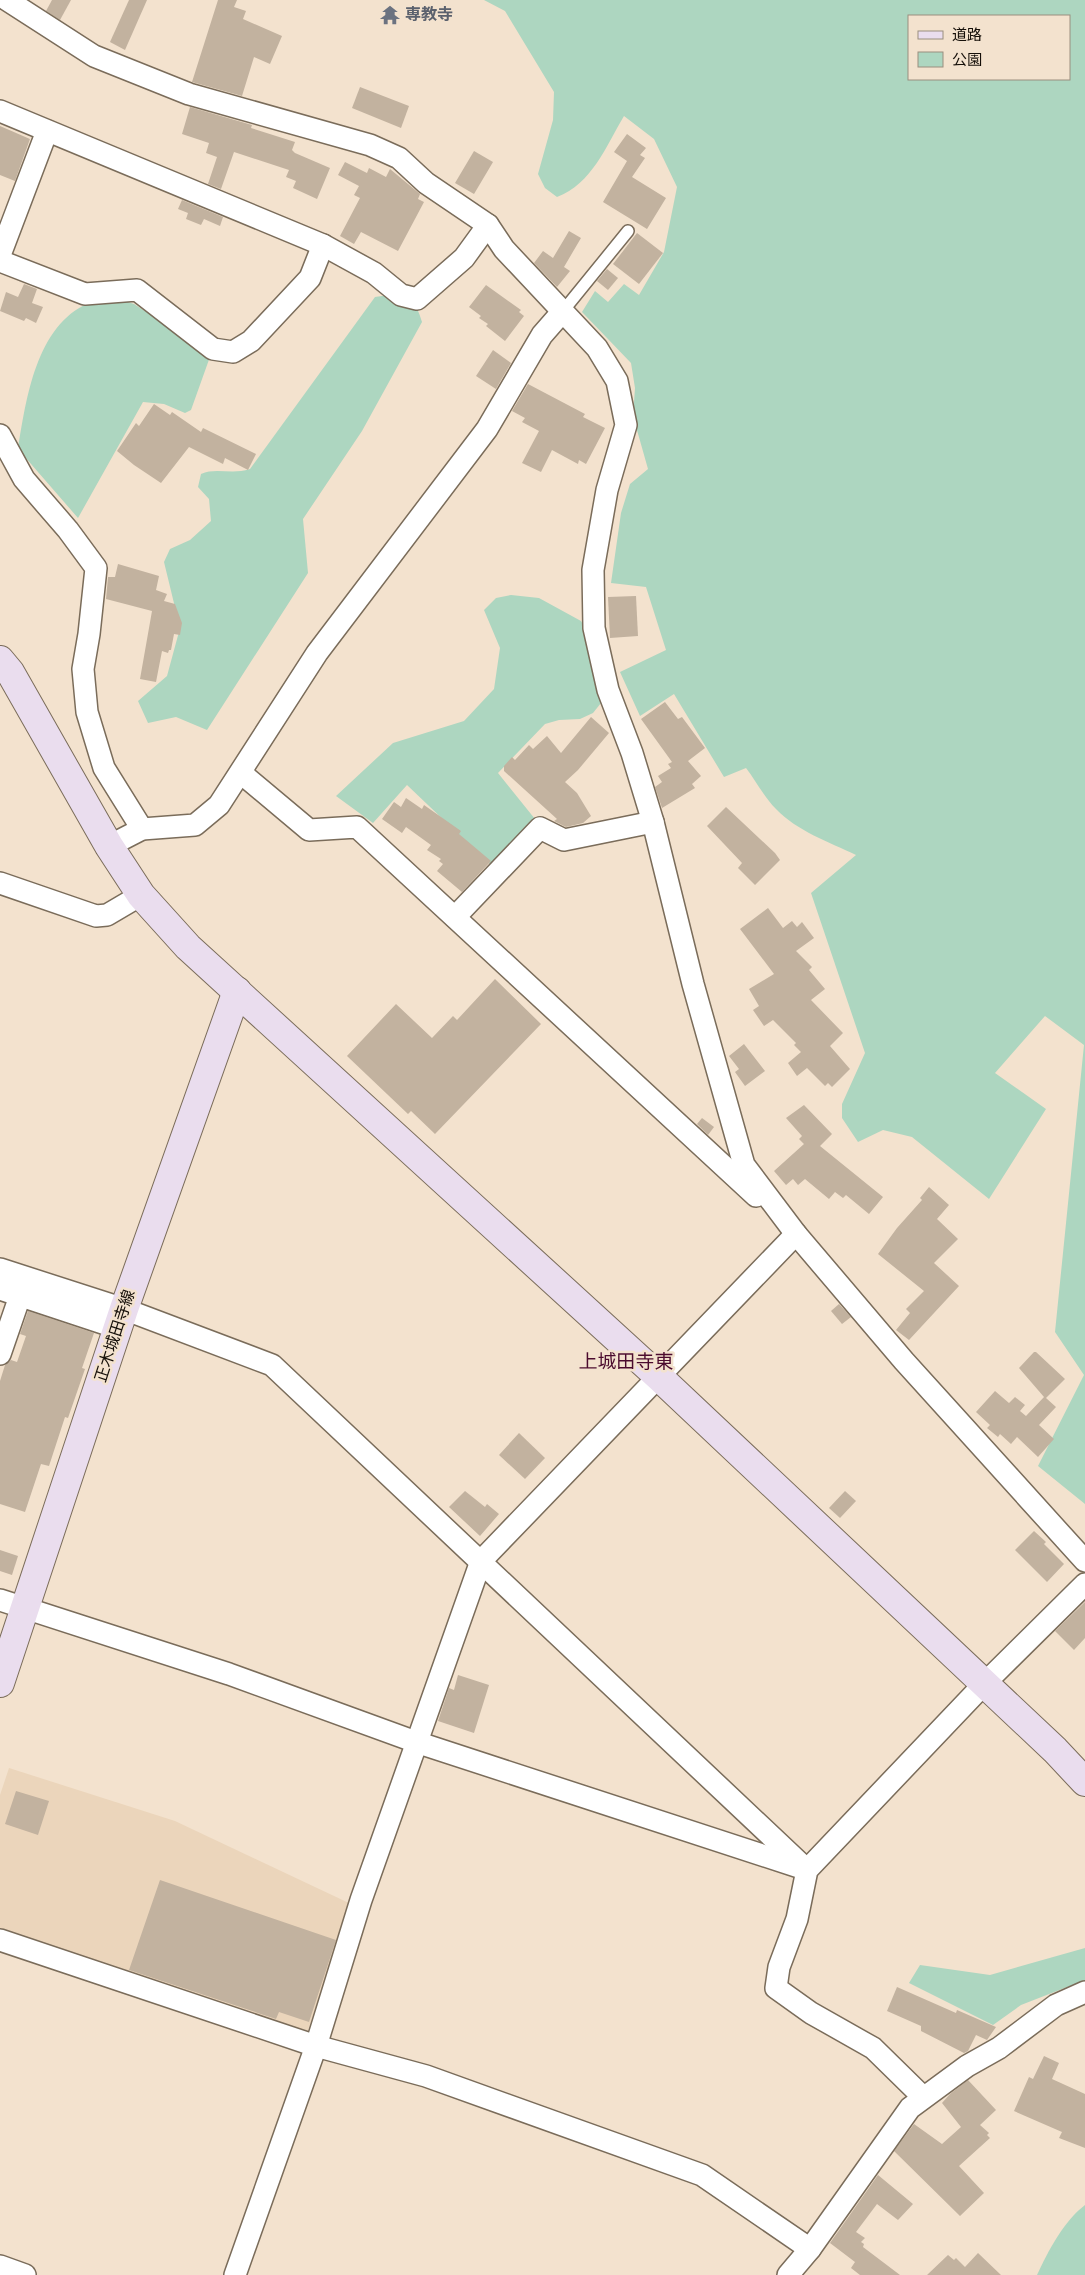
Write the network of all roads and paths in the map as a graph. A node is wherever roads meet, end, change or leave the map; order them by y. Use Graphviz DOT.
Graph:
graph roads {
  1 [pos="8,0"];
  2 [pos="0,112"];
  3 [pos="47,131"];
  4 [pos="488,224"];
  5 [pos="628,231"];
  6 [pos="323,245"];
  7 [pos="0,255"];
  8 [pos="0,261"];
  9 [pos="563,310"];
  10 [pos="0,435"];
  11 [pos="0,660"];
  12 [pos="241,774"];
  13 [pos="653,822"];
  14 [pos="142,829"];
  15 [pos="110,846"];
  16 [pos="0,883"];
  17 [pos="141,895"];
  18 [pos="455,917"];
  19 [pos="236,991"];
  20 [pos="796,1234"];
  21 [pos="0,1269"];
  22 [pos="10,1292"];
  23 [pos="121,1319"];
  24 [pos="0,1354"];
  25 [pos="658,1377"];
  26 [pos="481,1561"];
  27 [pos="1085,1561"];
  28 [pos="1085,1584"];
  29 [pos="0,1600"];
  30 [pos="26,1609"];
  31 [pos="0,1683"];
  32 [pos="984,1684"];
  33 [pos="416,1742"];
  34 [pos="1085,1782"];
  35 [pos="807,1870"];
  36 [pos="0,1940"];
  37 [pos="1085,1992"];
  38 [pos="316,2046"];
  39 [pos="923,2097"];
  40 [pos="810,2249"];
  41 [pos="0,2266"];
  42 [pos="25,2275"];
  43 [pos="235,2275"];
  44 [pos="788,2275"];
  1 -- 4 [label="street"];
  2 -- 3 [label="street"];
  3 -- 6 [label="street"];
  3 -- 7 [label="street"];
  4 -- 6 [label="street"];
  4 -- 9 [label="street"];
  5 -- 9 [label="lane"];
  6 -- 8 [label="street"];
  9 -- 12 [label="street"];
  9 -- 13 [label="street"];
  10 -- 14 [label="street"];
  11 -- 15 [label="street"];
  12 -- 14 [label="street"];
  12 -- 18 [label="street"];
  13 -- 18 [label="street"];
  13 -- 20 [label="street"];
  14 -- 15 [label="street"];
  15 -- 17 [label="street"];
  16 -- 17 [label="street"];
  17 -- 19 [label="street"];
  18 -- 20 [label="street"];
  19 -- 23 [label="street, 正木城田寺線"];
  19 -- 25 [label="street"];
  20 -- 25 [label="street"];
  20 -- 27 [label="street"];
  21 -- 23 [label="street"];
  22 -- 23 [label="street"];
  22 -- 24 [label="street"];
  23 -- 26 [label="street"];
  23 -- 30 [label="street, 正木城田寺線"];
  25 -- 26 [label="street"];
  25 -- 32 [label="street"];
  26 -- 33 [label="street"];
  26 -- 35 [label="street"];
  28 -- 32 [label="street"];
  29 -- 30 [label="street"];
  30 -- 31 [label="street, 正木城田寺線"];
  30 -- 33 [label="street"];
  32 -- 34 [label="street"];
  32 -- 35 [label="street"];
  33 -- 35 [label="street"];
  33 -- 38 [label="street"];
  35 -- 39 [label="street"];
  36 -- 38 [label="street"];
  37 -- 39 [label="street"];
  38 -- 40 [label="street"];
  38 -- 43 [label="street"];
  39 -- 40 [label="street"];
  40 -- 44 [label="street"];
  41 -- 42 [label="street"];
}
